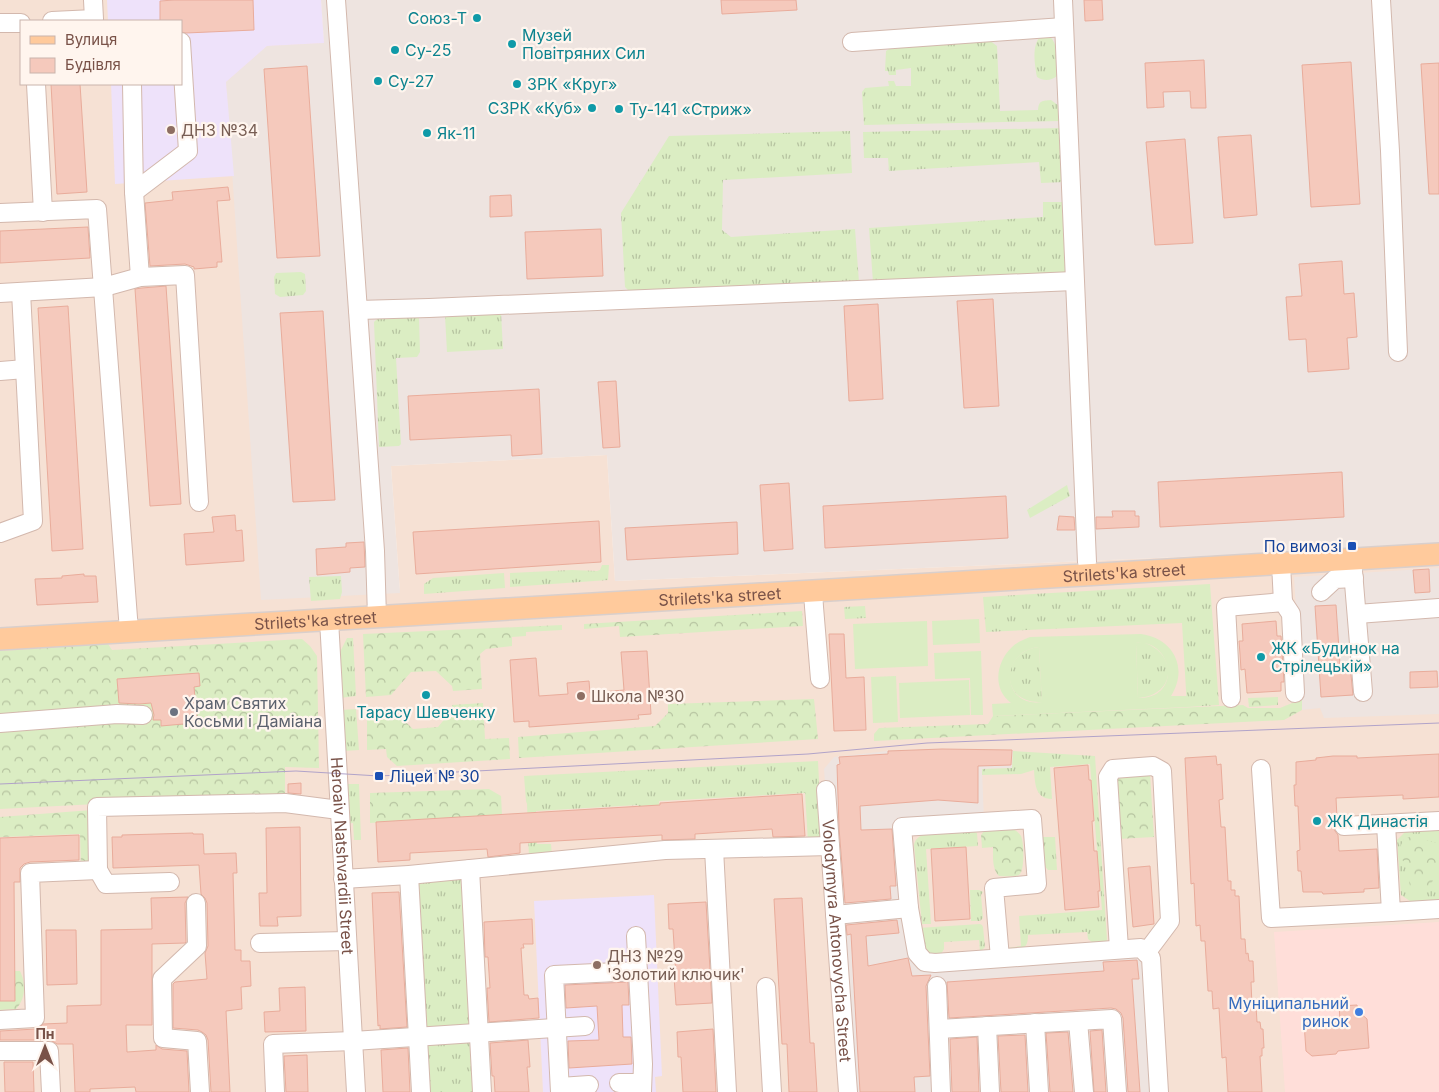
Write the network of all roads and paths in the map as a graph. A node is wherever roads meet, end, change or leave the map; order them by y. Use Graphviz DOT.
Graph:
graph roads {
  1 [pos="93,0"];
  2 [pos="336,0"];
  3 [pos="1063,0"];
  4 [pos="1381,0"];
  5 [pos="73,20"];
  6 [pos="0,23"];
  7 [pos="20,23"];
  8 [pos="1064,27"];
  9 [pos="852,42"];
  10 [pos="182,58"];
  11 [pos="36,85"];
  12 [pos="132,85"];
  13 [pos="134,192"];
  14 [pos="43,212"];
  15 [pos="0,214"];
  16 [pos="140,277"];
  17 [pos="1074,280"];
  18 [pos="104,287"];
  19 [pos="21,292"];
  20 [pos="0,293"];
  21 [pos="358,310"];
  22 [pos="1398,352"];
  23 [pos="25,369"];
  24 [pos="0,371"];
  25 [pos="199,502"];
  26 [pos="0,533"];
  27 [pos="1439,554"];
  28 [pos="1087,562"];
  29 [pos="1280,564"];
  30 [pos="1353,569"];
  31 [pos="814,591"];
  32 [pos="1321,592"];
  33 [pos="1283,602"];
  34 [pos="1439,608"];
  35 [pos="1357,614"];
  36 [pos="377,617"];
  37 [pos="329,620"];
  38 [pos="129,632"];
  39 [pos="0,639"];
  40 [pos="820,679"];
  41 [pos="1363,692"];
  42 [pos="1295,693"];
  43 [pos="1231,698"];
  44 [pos="143,715"];
  45 [pos="0,723"];
  46 [pos="1261,769"];
  47 [pos="826,790"];
  48 [pos="339,810"];
  49 [pos="1439,821"];
  50 [pos="1386,824"];
  51 [pos="1344,826"];
  52 [pos="830,846"];
  53 [pos="714,849"];
  54 [pos="470,869"];
  55 [pos="98,870"];
  56 [pos="409,875"];
  57 [pos="343,879"];
  58 [pos="170,882"];
  59 [pos="196,903"];
  60 [pos="909,908"];
  61 [pos="1439,909"];
  62 [pos="1391,912"];
  63 [pos="835,915"];
  64 [pos="636,936"];
  65 [pos="347,941"];
  66 [pos="260,943"];
  67 [pos="1119,950"];
  68 [pos="1146,953"];
  69 [pos="1000,958"];
  70 [pos="638,971"];
  71 [pos="937,986"];
  72 [pos="766,987"];
  73 [pos="0,1020"];
  74 [pos="1078,1021"];
  75 [pos="1035,1023"];
  76 [pos="585,1026"];
  77 [pos="987,1026"];
  78 [pos="556,1028"];
  79 [pos="939,1029"];
  80 [pos="479,1033"];
  81 [pos="418,1036"];
  82 [pos="353,1041"];
  83 [pos="0,1051"];
  84 [pos="619,1084"];
  85 [pos="589,1085"];
  86 [pos="642,1087"];
  87 [pos="560,1089"];
  88 [pos="51,1092"];
  89 [pos="200,1092"];
  90 [pos="275,1092"];
  91 [pos="356,1092"];
  92 [pos="421,1092"];
  93 [pos="482,1092"];
  94 [pos="727,1092"];
  95 [pos="772,1092"];
  96 [pos="848,1092"];
  97 [pos="941,1092"];
  98 [pos="990,1092"];
  99 [pos="1039,1092"];
  100 [pos="1084,1092"];
  101 [pos="1117,1092"];
  102 [pos="1159,1092"];
  1 -- 5 [label="street"];
  2 -- 21 [label="street"];
  3 -- 8 [label="street"];
  4 -- 22 [label="street"];
  6 -- 7 [label="street"];
  8 -- 9 [label="street"];
  8 -- 17 [label="street"];
  10 -- 13 [label="street"];
  11 -- 14 [label="street"];
  12 -- 13 [label="street"];
  13 -- 16 [label="street"];
  14 -- 15 [label="street"];
  14 -- 18 [label="street"];
  16 -- 18 [label="street"];
  16 -- 25 [label="street"];
  17 -- 21 [label="street"];
  17 -- 28 [label="street"];
  18 -- 19 [label="street"];
  18 -- 38 [label="street"];
  19 -- 20 [label="street"];
  19 -- 23 [label="street"];
  21 -- 36 [label="street"];
  23 -- 24 [label="street"];
  23 -- 26 [label="street"];
  27 -- 30 [label="main road, Strilets'ka street"];
  29 -- 30 [label="main road, Strilets'ka street"];
  29 -- 31 [label="main road, Strilets'ka street"];
  29 -- 33 [label="street"];
  30 -- 32 [label="street"];
  30 -- 35 [label="street"];
  31 -- 36 [label="main road, Strilets'ka street"];
  31 -- 40 [label="street"];
  33 -- 42 [label="street"];
  33 -- 43 [label="street"];
  34 -- 35 [label="street"];
  35 -- 41 [label="street"];
  36 -- 37 [label="main road, Strilets'ka street"];
  37 -- 38 [label="main road, Strilets'ka street"];
  37 -- 48 [label="street, Heroaiv Natshvardii Street"];
  38 -- 39 [label="main road, Strilets'ka street"];
  44 -- 45 [label="street"];
  46 -- 62 [label="street"];
  47 -- 52 [label="street, Volodymyra Antonovycha Street"];
  48 -- 55 [label="street"];
  48 -- 57 [label="street, Heroaiv Natshvardii Street"];
  49 -- 50 [label="street"];
  50 -- 51 [label="street"];
  50 -- 62 [label="street"];
  52 -- 53 [label="street"];
  52 -- 63 [label="street, Volodymyra Antonovycha Street"];
  53 -- 54 [label="street"];
  53 -- 94 [label="street"];
  54 -- 56 [label="street"];
  54 -- 80 [label="street"];
  55 -- 58 [label="street"];
  55 -- 73 [label="street"];
  56 -- 57 [label="street"];
  56 -- 81 [label="street"];
  57 -- 65 [label="street, Heroaiv Natshvardii Street"];
  59 -- 89 [label="street"];
  60 -- 63 [label="street"];
  60 -- 69 [label="street"];
  60 -- 69 [label="street"];
  61 -- 62 [label="street"];
  63 -- 96 [label="street, Volodymyra Antonovycha Street"];
  64 -- 70 [label="street"];
  65 -- 66 [label="street"];
  65 -- 82 [label="street, Heroaiv Natshvardii Street"];
  67 -- 68 [label="street"];
  67 -- 68 [label="street"];
  67 -- 69 [label="street"];
  68 -- 102 [label="street"];
  70 -- 78 [label="street"];
  70 -- 86 [label="street"];
  71 -- 79 [label="street"];
  72 -- 95 [label="street"];
  74 -- 75 [label="street"];
  74 -- 100 [label="street"];
  74 -- 101 [label="street"];
  75 -- 77 [label="street"];
  75 -- 99 [label="street"];
  76 -- 78 [label="street"];
  77 -- 79 [label="street"];
  77 -- 98 [label="street"];
  78 -- 80 [label="street"];
  78 -- 87 [label="street"];
  79 -- 97 [label="street"];
  80 -- 81 [label="street"];
  80 -- 93 [label="street"];
  81 -- 82 [label="street"];
  81 -- 92 [label="street"];
  82 -- 90 [label="street"];
  82 -- 91 [label="street, Heroaiv Natshvardii Street"];
  83 -- 88 [label="street"];
  84 -- 86 [label="street"];
  85 -- 87 [label="street"];
}
